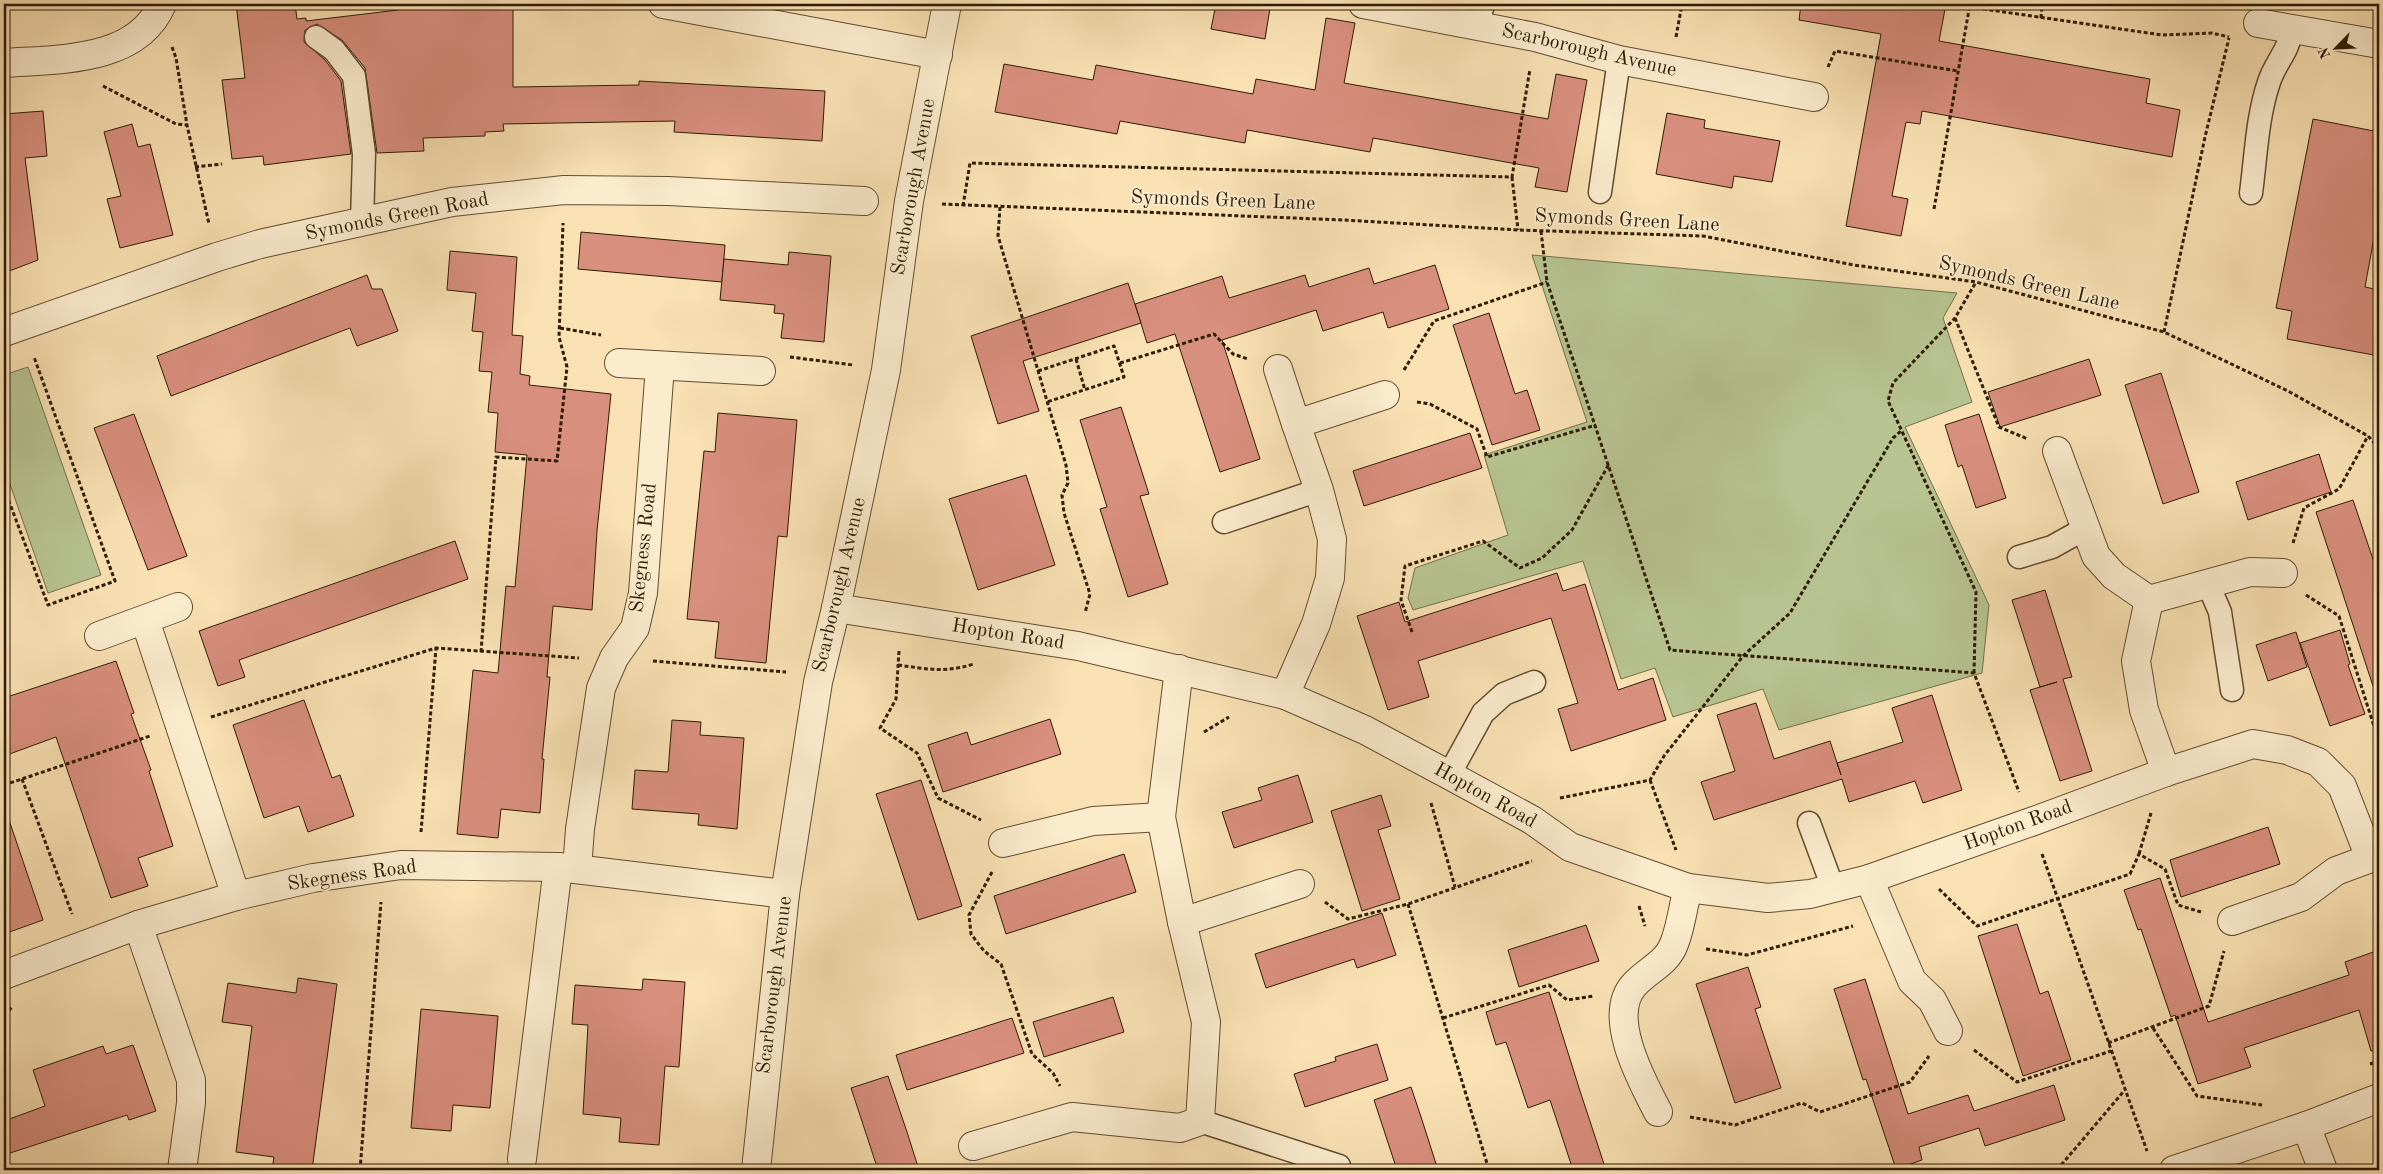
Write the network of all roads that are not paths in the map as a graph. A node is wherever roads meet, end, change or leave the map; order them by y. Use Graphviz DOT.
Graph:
graph roads {
  1 [pos="947,4"];
  2 [pos="1363,4"];
  3 [pos="678,5"];
  4 [pos="160,9"];
  5 [pos="1480,15"];
  6 [pos="2258,23"];
  7 [pos="2292,29"];
  8 [pos="316,37"];
  9 [pos="2379,44"];
  10 [pos="938,55"];
  11 [pos="1619,60"];
  12 [pos="4,63"];
  13 [pos="1814,97"];
  14 [pos="1600,192"];
  15 [pos="2251,193"];
  16 [pos="864,201"];
  17 [pos="362,222"];
  18 [pos="13,329"];
  19 [pos="619,363"];
  20 [pos="660,366"];
  21 [pos="1278,369"];
  22 [pos="761,371"];
  23 [pos="1385,395"];
  24 [pos="1296,424"];
  25 [pos="2057,451"];
  26 [pos="1320,490"];
  27 [pos="1224,522"];
  28 [pos="2086,528"];
  29 [pos="2019,557"];
  30 [pos="2283,573"];
  31 [pos="2208,584"];
  32 [pos="2149,600"];
  33 [pos="178,608"];
  34 [pos="836,608"];
  35 [pos="144,620"];
  36 [pos="99,636"];
  37 [pos="1179,669"];
  38 [pos="1534,682"];
  39 [pos="2232,690"];
  40 [pos="1285,695"];
  41 [pos="2166,772"];
  42 [pos="1449,775"];
  43 [pos="1161,817"];
  44 [pos="1808,823"];
  45 [pos="1003,843"];
  46 [pos="2374,856"];
  47 [pos="568,868"];
  48 [pos="1869,878"];
  49 [pos="1300,884"];
  50 [pos="1688,888"];
  51 [pos="1833,888"];
  52 [pos="785,894"];
  53 [pos="236,896"];
  54 [pos="2232,921"];
  55 [pos="1182,922"];
  56 [pos="138,925"];
  57 [pos="4,975"];
  58 [pos="1948,1031"];
  59 [pos="2379,1098"];
  60 [pos="1658,1112"];
  61 [pos="1200,1121"];
  62 [pos="2306,1126"];
  63 [pos="973,1146"];
  64 [pos="522,1159"];
  65 [pos="1339,1166"];
  66 [pos="182,1170"];
  67 [pos="756,1170"];
  68 [pos="2174,1170"];
  69 [pos="2323,1170"];
  1 -- 10 [label="street, Scarborough Avenue"];
  2 -- 5 [label="street, Scarborough Avenue"];
  3 -- 10 [label="street"];
  4 -- 12 [label="street"];
  5 -- 11 [label="street, Scarborough Avenue"];
  6 -- 7 [label="street"];
  7 -- 9 [label="street"];
  7 -- 15 [label="lane"];
  8 -- 17 [label="lane"];
  10 -- 34 [label="street, Scarborough Avenue"];
  11 -- 13 [label="street, Scarborough Avenue"];
  11 -- 14 [label="lane"];
  16 -- 17 [label="street, Symonds Green Road"];
  17 -- 18 [label="street, Symonds Green Road"];
  19 -- 20 [label="street"];
  20 -- 22 [label="street"];
  20 -- 47 [label="street, Skegness Road"];
  21 -- 24 [label="street"];
  23 -- 24 [label="street"];
  24 -- 26 [label="street"];
  25 -- 28 [label="street"];
  26 -- 27 [label="lane"];
  26 -- 40 [label="street"];
  28 -- 29 [label="lane"];
  28 -- 32 [label="street"];
  30 -- 31 [label="street"];
  31 -- 32 [label="street"];
  31 -- 39 [label="lane"];
  32 -- 41 [label="street"];
  33 -- 35 [label="street"];
  34 -- 37 [label="street, Hopton Road"];
  34 -- 52 [label="street, Scarborough Avenue"];
  35 -- 36 [label="street"];
  35 -- 53 [label="street"];
  37 -- 40 [label="street, Hopton Road"];
  37 -- 43 [label="street"];
  38 -- 42 [label="lane"];
  40 -- 42 [label="street, Hopton Road"];
  41 -- 46 [label="street, Hopton Road"];
  41 -- 48 [label="street, Hopton Road"];
  42 -- 50 [label="street, Hopton Road"];
  43 -- 45 [label="street"];
  43 -- 55 [label="street"];
  44 -- 51 [label="lane"];
  46 -- 54 [label="street, Hopton Road"];
  47 -- 52 [label="street, Skegness Road"];
  47 -- 53 [label="street, Skegness Road"];
  47 -- 64 [label="street, Skegness Road"];
  48 -- 51 [label="street, Hopton Road"];
  48 -- 58 [label="street"];
  49 -- 55 [label="street"];
  50 -- 51 [label="street, Hopton Road"];
  50 -- 60 [label="street"];
  52 -- 67 [label="street, Scarborough Avenue"];
  53 -- 56 [label="street, Skegness Road"];
  55 -- 61 [label="street"];
  56 -- 57 [label="street, Skegness Road"];
  56 -- 66 [label="street"];
  59 -- 62 [label="street"];
  61 -- 63 [label="street"];
  61 -- 65 [label="lane"];
  62 -- 68 [label="street"];
  62 -- 69 [label="street"];
}
